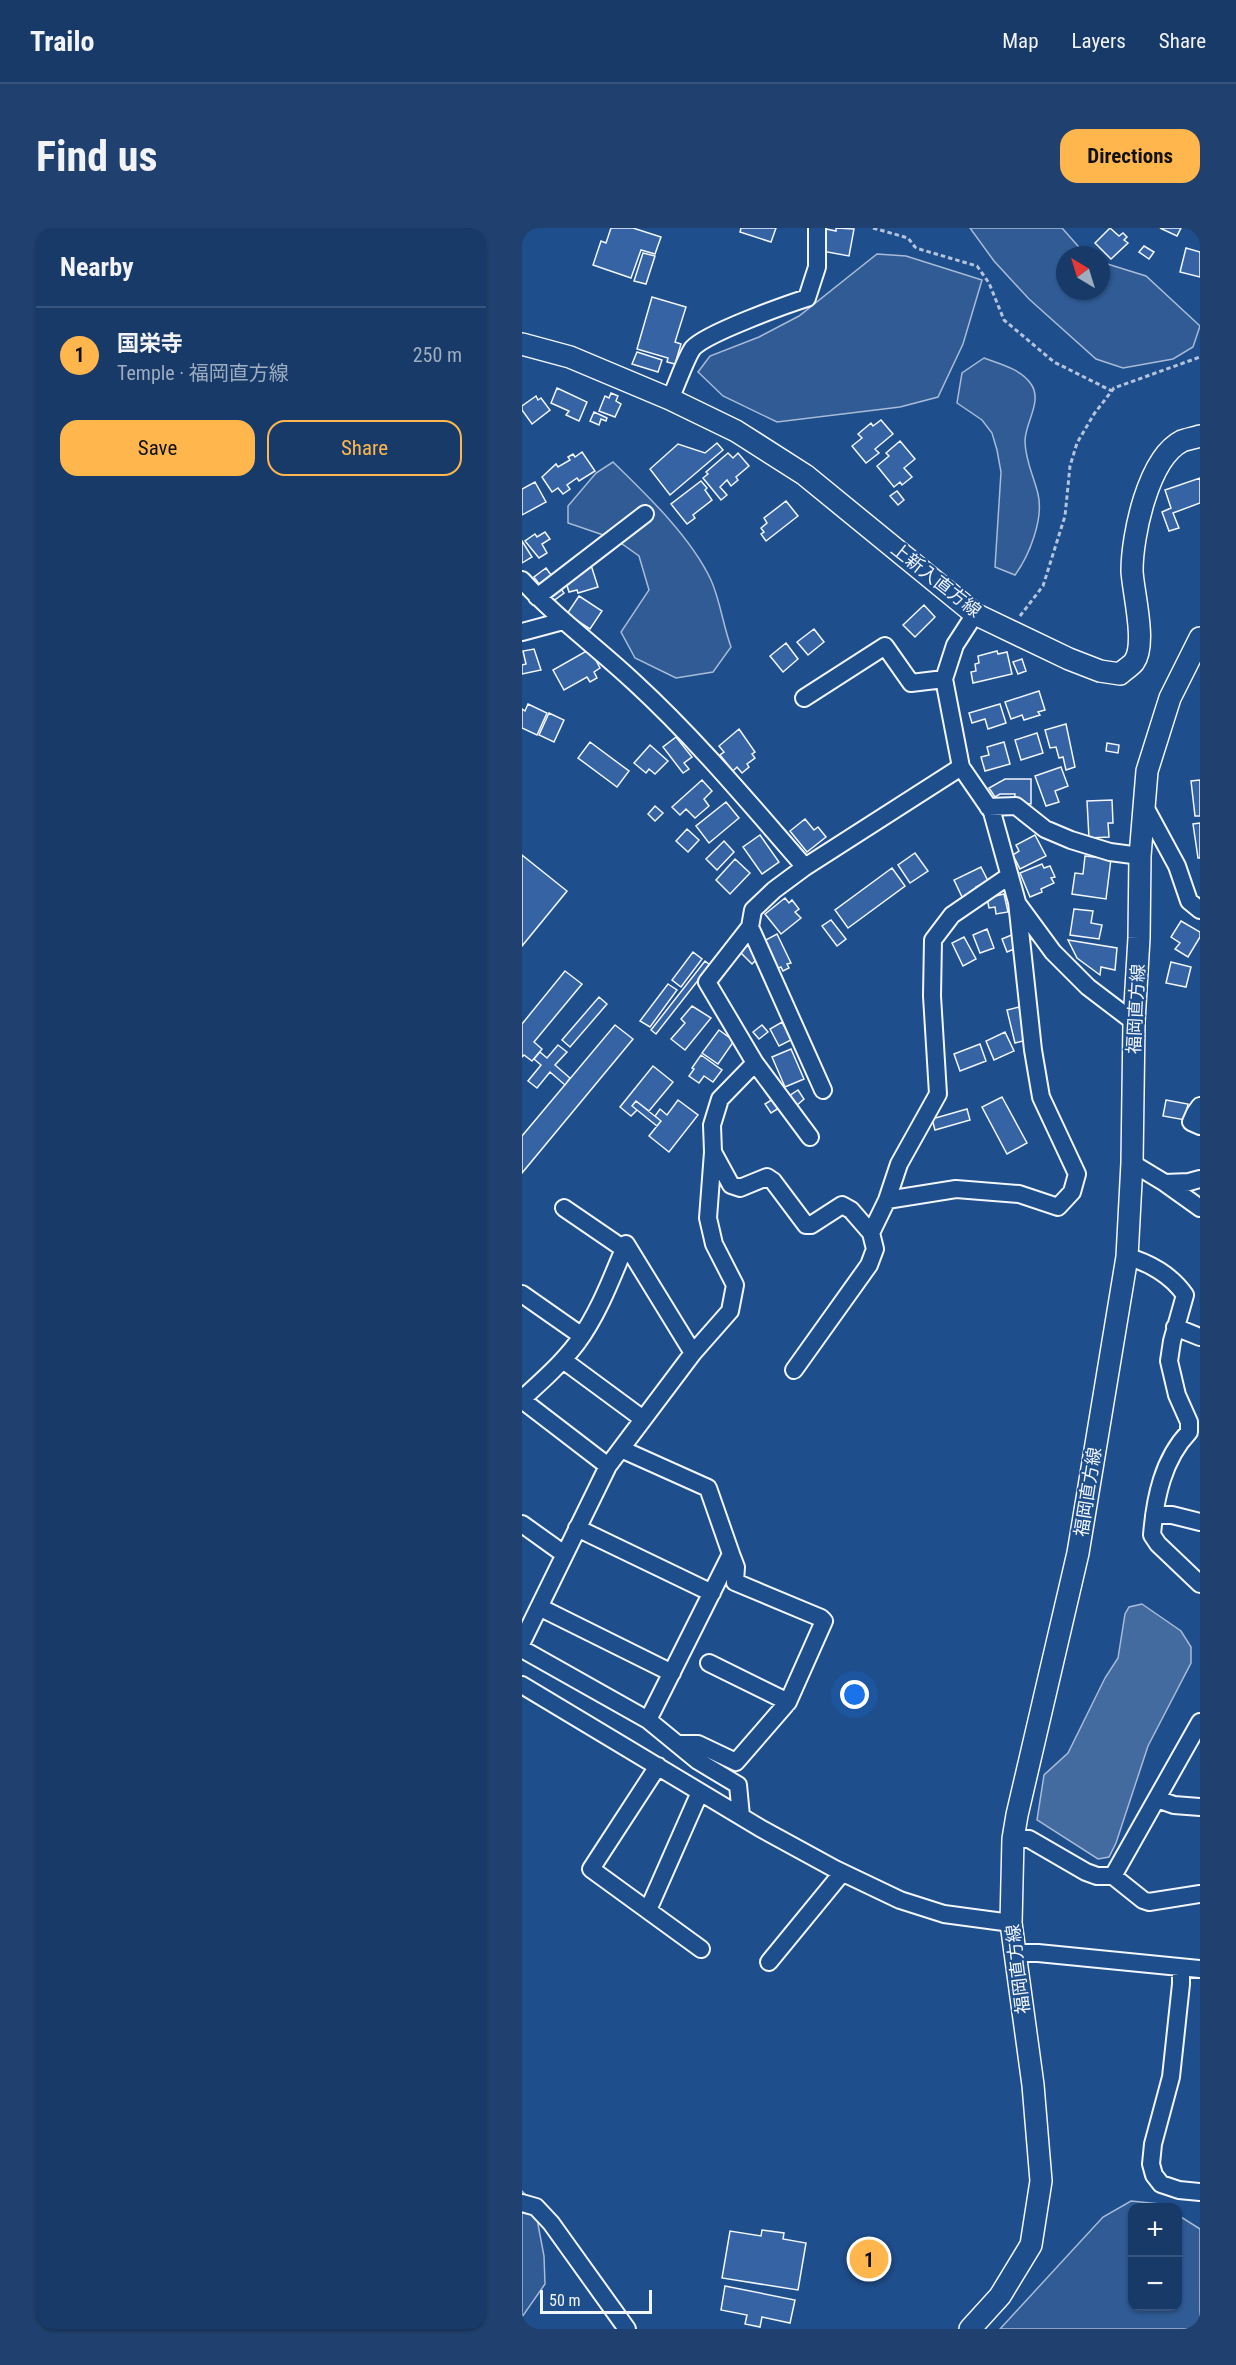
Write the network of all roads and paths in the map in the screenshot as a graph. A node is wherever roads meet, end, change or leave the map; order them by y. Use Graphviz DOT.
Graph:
graph roads {
  1 [pos="817,228"];
  2 [pos="873,228"];
  3 [pos="522,344"];
  4 [pos="1200,357"];
  5 [pos="1112,391"];
  6 [pos="670,399"];
  7 [pos="1200,436"];
  8 [pos="645,514"];
  9 [pos="522,580"];
  10 [pos="537,597"];
  11 [pos="975,614"];
  12 [pos="563,621"];
  13 [pos="1010,630"];
  14 [pos="522,632"];
  15 [pos="1200,638"];
  16 [pos="944,680"];
  17 [pos="804,698"];
  18 [pos="961,767"];
  19 [pos="1144,805"];
  20 [pos="988,807"];
  21 [pos="1140,855"];
  22 [pos="805,867"];
  23 [pos="1009,876"];
  24 [pos="1017,902"];
  25 [pos="1200,910"];
  26 [pos="750,927"];
  27 [pos="1134,1022"];
  28 [pos="755,1063"];
  29 [pos="823,1090"];
  30 [pos="1200,1106"];
  31 [pos="1200,1126"];
  32 [pos="810,1137"];
  33 [pos="713,1152"];
  34 [pos="1132,1163"];
  35 [pos="1200,1179"];
  36 [pos="1165,1183"];
  37 [pos="887,1200"];
  38 [pos="564,1208"];
  39 [pos="1200,1208"];
  40 [pos="871,1233"];
  41 [pos="624,1249"];
  42 [pos="1127,1257"];
  43 [pos="522,1294"];
  44 [pos="1175,1327"];
  45 [pos="582,1336"];
  46 [pos="1200,1337"];
  47 [pos="693,1353"];
  48 [pos="563,1360"];
  49 [pos="794,1370"];
  50 [pos="522,1400"];
  51 [pos="643,1419"];
  52 [pos="1194,1434"];
  53 [pos="621,1449"];
  54 [pos="609,1466"];
  55 [pos="1154,1515"];
  56 [pos="1200,1522"];
  57 [pos="523,1526"];
  58 [pos="577,1528"];
  59 [pos="564,1554"];
  60 [pos="731,1554"];
  61 [pos="1200,1584"];
  62 [pos="711,1593"];
  63 [pos="540,1607"];
  64 [pos="522,1642"];
  65 [pos="522,1648"];
  66 [pos="709,1663"];
  67 [pos="672,1673"];
  68 [pos="522,1685"];
  69 [pos="788,1702"];
  70 [pos="648,1720"];
  71 [pos="1200,1722"];
  72 [pos="677,1744"];
  73 [pos="658,1766"];
  74 [pos="700,1792"];
  75 [pos="1157,1798"];
  76 [pos="1200,1807"];
  77 [pos="741,1816"];
  78 [pos="1013,1839"];
  79 [pos="842,1873"];
  80 [pos="1113,1876"];
  81 [pos="1200,1894"];
  82 [pos="648,1910"];
  83 [pos="1011,1923"];
  84 [pos="701,1948"];
  85 [pos="1015,1953"];
  86 [pos="769,1962"];
  87 [pos="1181,1968"];
  88 [pos="1200,1969"];
  89 [pos="1200,2192"];
  90 [pos="522,2203"];
  91 [pos="627,2329"];
  92 [pos="970,2329"];
  1 -- 6 [label="street"];
  2 -- 5 [label="path"];
  3 -- 6 [label="main road, 上新入直方線"];
  4 -- 5 [label="path"];
  5 -- 13 [label="path"];
  6 -- 11 [label="main road, 上新入直方線"];
  7 -- 13 [label="main road, 上新入直方線"];
  8 -- 10 [label="street"];
  9 -- 10 [label="street"];
  10 -- 12 [label="street"];
  11 -- 13 [label="main road, 上新入直方線"];
  11 -- 16 [label="street"];
  12 -- 14 [label="street"];
  12 -- 22 [label="street"];
  15 -- 19 [label="main road, 福岡直方線"];
  16 -- 17 [label="street"];
  16 -- 18 [label="street"];
  18 -- 20 [label="street"];
  18 -- 22 [label="street"];
  19 -- 21 [label="main road, 福岡直方線"];
  19 -- 25 [label="street"];
  20 -- 21 [label="street"];
  20 -- 23 [label="street"];
  21 -- 27 [label="main road, 福岡直方線"];
  22 -- 26 [label="street"];
  23 -- 24 [label="street"];
  23 -- 37 [label="street"];
  24 -- 27 [label="street"];
  24 -- 37 [label="street"];
  26 -- 28 [label="street"];
  26 -- 29 [label="street"];
  27 -- 34 [label="main road, 福岡直方線"];
  28 -- 32 [label="street"];
  28 -- 33 [label="street"];
  30 -- 31 [label="street"];
  33 -- 40 [label="street"];
  33 -- 47 [label="street"];
  34 -- 36 [label="street"];
  34 -- 42 [label="main road, 福岡直方線"];
  35 -- 36 [label="street"];
  36 -- 39 [label="street"];
  37 -- 40 [label="street"];
  38 -- 41 [label="street"];
  40 -- 49 [label="street"];
  41 -- 45 [label="street"];
  41 -- 47 [label="street"];
  42 -- 44 [label="street"];
  42 -- 78 [label="main road, 福岡直方線"];
  43 -- 45 [label="street"];
  44 -- 46 [label="street"];
  44 -- 52 [label="street"];
  45 -- 48 [label="street"];
  47 -- 51 [label="street"];
  48 -- 50 [label="street"];
  48 -- 51 [label="street"];
  50 -- 54 [label="street"];
  51 -- 53 [label="street"];
  52 -- 55 [label="street"];
  53 -- 54 [label="street"];
  53 -- 60 [label="street"];
  54 -- 58 [label="street"];
  55 -- 56 [label="street"];
  55 -- 61 [label="street"];
  57 -- 59 [label="street"];
  58 -- 59 [label="street"];
  58 -- 62 [label="street"];
  59 -- 63 [label="street"];
  60 -- 62 [label="street"];
  60 -- 69 [label="street"];
  62 -- 67 [label="street"];
  63 -- 64 [label="street"];
  63 -- 67 [label="street"];
  65 -- 70 [label="street"];
  66 -- 69 [label="street"];
  67 -- 70 [label="street"];
  68 -- 73 [label="street"];
  69 -- 72 [label="street"];
  70 -- 72 [label="street"];
  71 -- 75 [label="street"];
  72 -- 77 [label="street"];
  73 -- 74 [label="street"];
  73 -- 82 [label="street"];
  74 -- 77 [label="street"];
  74 -- 82 [label="street"];
  75 -- 76 [label="street"];
  75 -- 80 [label="street"];
  77 -- 79 [label="street"];
  78 -- 80 [label="street"];
  78 -- 83 [label="main road, 福岡直方線"];
  79 -- 83 [label="street"];
  79 -- 86 [label="street"];
  80 -- 81 [label="street"];
  82 -- 84 [label="street"];
  83 -- 85 [label="main road, 福岡直方線"];
  85 -- 87 [label="street"];
  85 -- 92 [label="main road, 福岡直方線"];
  87 -- 88 [label="street"];
  87 -- 89 [label="street"];
  90 -- 91 [label="street"];
}
